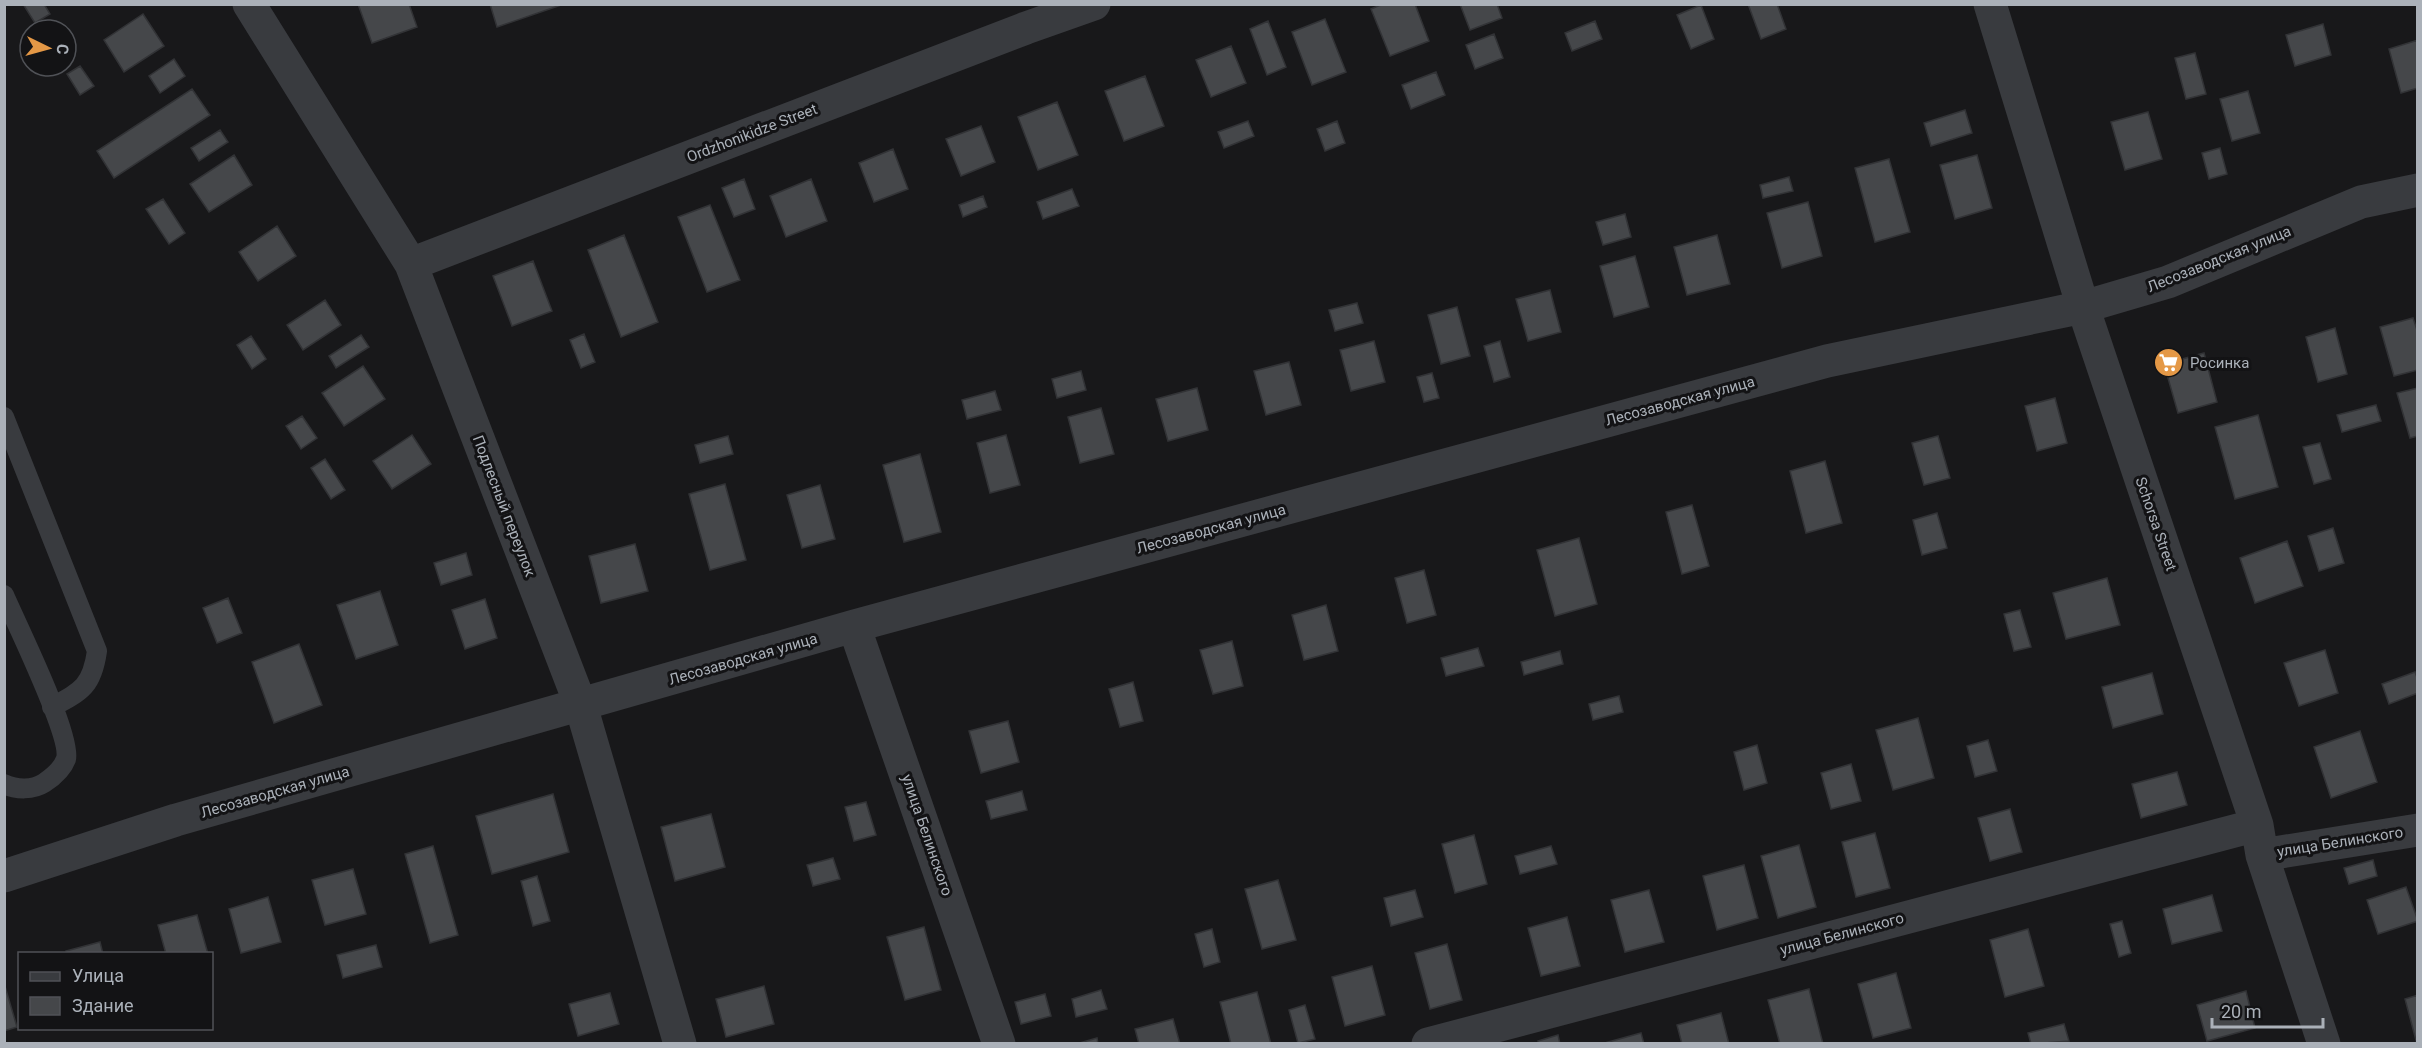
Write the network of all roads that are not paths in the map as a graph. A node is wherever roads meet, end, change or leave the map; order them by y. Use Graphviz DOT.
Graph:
graph roads {
  1 [pos="249,4"];
  2 [pos="1094,4"];
  3 [pos="1990,4"];
  4 [pos="1022,16"];
  5 [pos="2418,190"];
  6 [pos="411,264"];
  7 [pos="2083,307"];
  8 [pos="6,423"];
  9 [pos="4,595"];
  10 [pos="854,627"];
  11 [pos="581,706"];
  12 [pos="52,707"];
  13 [pos="4,784"];
  14 [pos="2418,830"];
  15 [pos="2260,840"];
  16 [pos="4,876"];
  17 [pos="680,1044"];
  18 [pos="999,1044"];
  19 [pos="1428,1044"];
  20 [pos="2324,1044"];
  1 -- 6 [label="street, Подлесный переулок"];
  2 -- 4 [label="street, Ordzhonikidze Street"];
  3 -- 7 [label="street, Schorsa Street"];
  4 -- 6 [label="street, Ordzhonikidze Street"];
  5 -- 7 [label="street, Лесозаводская улица"];
  6 -- 11 [label="street, Подлесный переулок"];
  7 -- 10 [label="street, Лесозаводская улица"];
  7 -- 15 [label="street, Schorsa Street"];
  8 -- 12 [label="lane"];
  9 -- 12 [label="lane"];
  10 -- 11 [label="street, Лесозаводская улица"];
  10 -- 18 [label="street, улица Белинского"];
  11 -- 16 [label="street, Лесозаводская улица"];
  11 -- 17 [label="street, Подлесный переулок"];
  12 -- 13 [label="lane"];
  14 -- 15 [label="street, улица Белинского"];
  15 -- 19 [label="street, улица Белинского"];
  15 -- 20 [label="street, Schorsa Street"];
}
